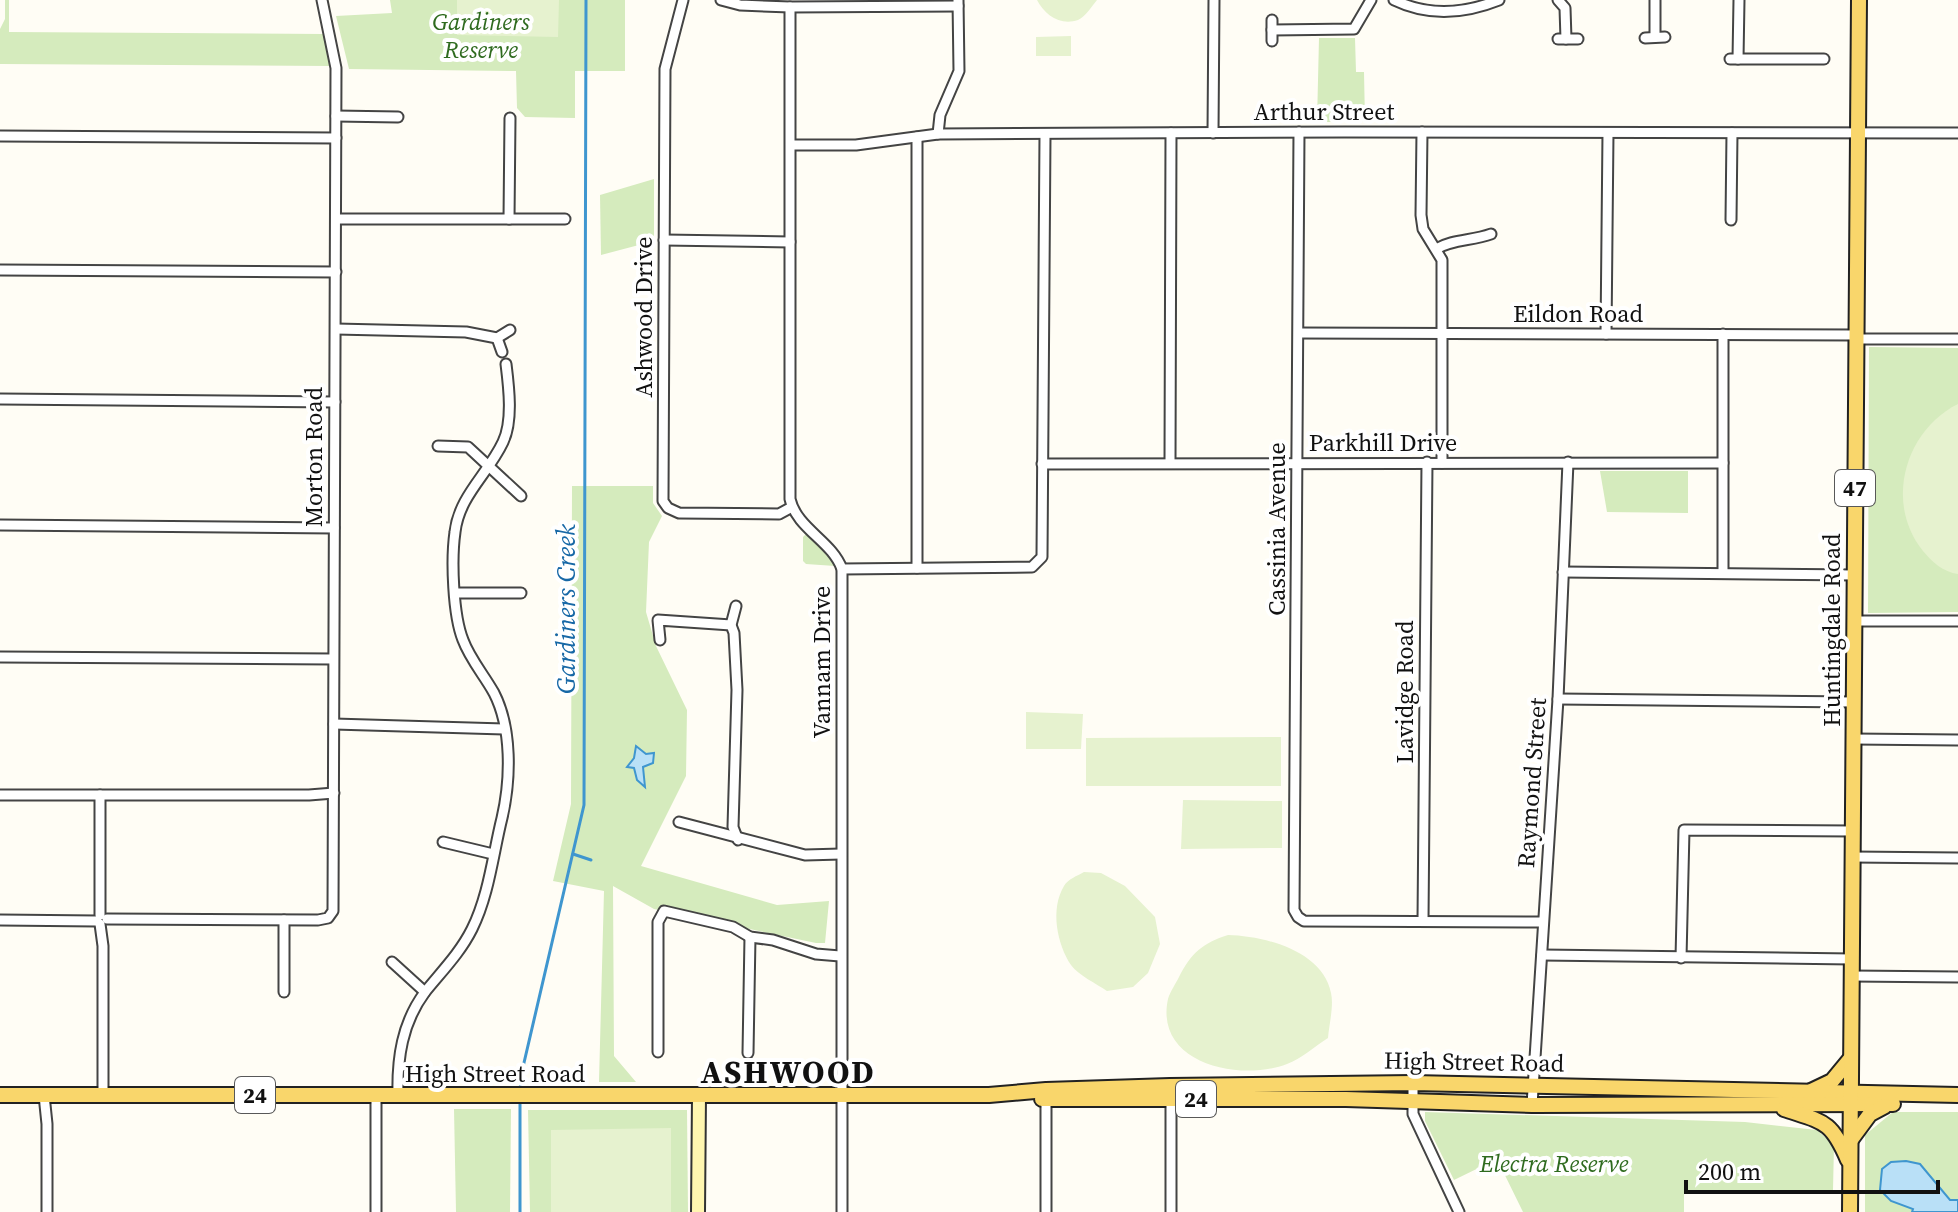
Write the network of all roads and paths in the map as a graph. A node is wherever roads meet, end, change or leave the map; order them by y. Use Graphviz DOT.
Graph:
graph roads {
  1 [pos="322,0"];
  2 [pos="683,0"];
  3 [pos="721,0"];
  4 [pos="1214,0"];
  5 [pos="1371,0"];
  6 [pos="1394,0"];
  7 [pos="1499,0"];
  8 [pos="1558,0"];
  9 [pos="1655,0"];
  10 [pos="1739,0"];
  11 [pos="1859,0"];
  12 [pos="958,3"];
  13 [pos="790,7"];
  14 [pos="1272,30"];
  15 [pos="1655,37"];
  16 [pos="1578,39"];
  17 [pos="1824,59"];
  18 [pos="336,116"];
  19 [pos="398,117"];
  20 [pos="510,118"];
  21 [pos="1299,132"];
  22 [pos="1422,132"];
  23 [pos="1171,133"];
  24 [pos="1213,133"];
  25 [pos="1608,133"];
  26 [pos="1732,133"];
  27 [pos="1958,133"];
  28 [pos="938,134"];
  29 [pos="1858,134"];
  30 [pos="1045,135"];
  31 [pos="0,136"];
  32 [pos="917,137"];
  33 [pos="336,138"];
  34 [pos="792,145"];
  35 [pos="336,219"];
  36 [pos="509,219"];
  37 [pos="565,219"];
  38 [pos="1731,220"];
  39 [pos="1491,234"];
  40 [pos="664,240"];
  41 [pos="790,242"];
  42 [pos="1436,249"];
  43 [pos="0,270"];
  44 [pos="336,272"];
  45 [pos="336,329"];
  46 [pos="510,330"];
  47 [pos="1299,333"];
  48 [pos="1442,333"];
  49 [pos="1606,334"];
  50 [pos="1723,334"];
  51 [pos="1856,337"];
  52 [pos="497,338"];
  53 [pos="1958,339"];
  54 [pos="502,352"];
  55 [pos="506,364"];
  56 [pos="0,399"];
  57 [pos="335,402"];
  58 [pos="438,446"];
  59 [pos="1427,462"];
  60 [pos="1568,462"];
  61 [pos="1170,463"];
  62 [pos="1297,463"];
  63 [pos="1442,463"];
  64 [pos="1723,463"];
  65 [pos="1042,464"];
  66 [pos="490,465"];
  67 [pos="521,496"];
  68 [pos="792,507"];
  69 [pos="0,525"];
  70 [pos="334,528"];
  71 [pos="917,568"];
  72 [pos="842,569"];
  73 [pos="1563,572"];
  74 [pos="1723,573"];
  75 [pos="1855,575"];
  76 [pos="455,593"];
  77 [pos="521,593"];
  78 [pos="736,606"];
  79 [pos="1854,621"];
  80 [pos="1958,621"];
  81 [pos="731,625"];
  82 [pos="660,640"];
  83 [pos="0,657"];
  84 [pos="333,659"];
  85 [pos="1558,699"];
  86 [pos="1854,702"];
  87 [pos="503,726"];
  88 [pos="334,727"];
  89 [pos="1853,739"];
  90 [pos="1958,740"];
  91 [pos="0,795"];
  92 [pos="100,795"];
  93 [pos="334,795"];
  94 [pos="679,822"];
  95 [pos="1853,831"];
  96 [pos="738,840"];
  97 [pos="443,842"];
  98 [pos="493,854"];
  99 [pos="841,854"];
  100 [pos="1852,857"];
  101 [pos="1958,858"];
  102 [pos="0,920"];
  103 [pos="101,920"];
  104 [pos="284,920"];
  105 [pos="1423,921"];
  106 [pos="1543,922"];
  107 [pos="750,937"];
  108 [pos="1542,955"];
  109 [pos="840,956"];
  110 [pos="1681,958"];
  111 [pos="1852,959"];
  112 [pos="392,962"];
  113 [pos="1851,976"];
  114 [pos="1958,977"];
  115 [pos="284,992"];
  116 [pos="425,992"];
  117 [pos="658,1052"];
  118 [pos="748,1053"];
  119 [pos="1851,1058"];
  120 [pos="1413,1083"];
  121 [pos="1533,1084"];
  122 [pos="1171,1093"];
  123 [pos="1807,1094"];
  124 [pos="0,1095"];
  125 [pos="47,1095"];
  126 [pos="103,1095"];
  127 [pos="1046,1095"];
  128 [pos="1958,1095"];
  129 [pos="376,1096"];
  130 [pos="398,1096"];
  131 [pos="699,1096"];
  132 [pos="841,1096"];
  133 [pos="1850,1099"];
  134 [pos="1412,1102"];
  135 [pos="1889,1104"];
  136 [pos="1958,1104"];
  137 [pos="1532,1105"];
  138 [pos="1770,1106"];
  139 [pos="1850,1141"];
  140 [pos="1850,1164"];
  141 [pos="47,1212"];
  142 [pos="376,1212"];
  143 [pos="698,1212"];
  144 [pos="842,1212"];
  145 [pos="1046,1212"];
  146 [pos="1171,1212"];
  147 [pos="1459,1212"];
  148 [pos="1850,1212"];
  1 -- 18 [label="street, Morton Road"];
  2 -- 40 [label="street, Ashwood Drive"];
  3 -- 13 [label="street"];
  4 -- 24 [label="street"];
  5 -- 14 [label="street"];
  6 -- 7 [label="street"];
  8 -- 16 [label="street"];
  9 -- 15 [label="street"];
  10 -- 17 [label="street"];
  11 -- 29 [label="main road, Huntingdale Road / 47"];
  12 -- 13 [label="street"];
  12 -- 28 [label="street"];
  13 -- 34 [label="street"];
  18 -- 19 [label="street"];
  18 -- 33 [label="street, Morton Road"];
  20 -- 36 [label="street"];
  21 -- 22 [label="street, Arthur Street"];
  21 -- 24 [label="street, Arthur Street"];
  21 -- 47 [label="street, Cassinia Avenue"];
  22 -- 25 [label="street, Arthur Street"];
  22 -- 42 [label="street"];
  23 -- 24 [label="street, Arthur Street"];
  23 -- 30 [label="street, Arthur Street"];
  23 -- 61 [label="street"];
  25 -- 26 [label="street, Arthur Street"];
  25 -- 49 [label="street"];
  26 -- 29 [label="street, Arthur Street"];
  26 -- 38 [label="street"];
  27 -- 29 [label="street, Arthur Street"];
  28 -- 30 [label="street, Arthur Street"];
  28 -- 32 [label="street, Arthur Street"];
  29 -- 51 [label="main road, Huntingdale Road / 47"];
  30 -- 65 [label="street"];
  31 -- 33 [label="street"];
  32 -- 34 [label="street, Arthur Street"];
  32 -- 71 [label="street"];
  33 -- 35 [label="street, Morton Road"];
  34 -- 41 [label="street"];
  35 -- 36 [label="street"];
  35 -- 44 [label="street, Morton Road"];
  36 -- 37 [label="street"];
  39 -- 42 [label="street"];
  40 -- 41 [label="street"];
  40 -- 68 [label="street, Ashwood Drive"];
  41 -- 68 [label="street"];
  42 -- 48 [label="street"];
  43 -- 44 [label="street"];
  44 -- 45 [label="street, Morton Road"];
  45 -- 52 [label="street"];
  45 -- 57 [label="street, Morton Road"];
  46 -- 52 [label="street"];
  47 -- 48 [label="street, Eildon Road"];
  47 -- 62 [label="street, Cassinia Avenue"];
  48 -- 49 [label="street, Eildon Road"];
  48 -- 63 [label="street"];
  49 -- 50 [label="street, Eildon Road"];
  50 -- 51 [label="street, Eildon Road"];
  50 -- 64 [label="street"];
  51 -- 53 [label="street, Eildon Road"];
  51 -- 75 [label="main road, Huntingdale Road / 47"];
  52 -- 54 [label="street"];
  55 -- 66 [label="street"];
  56 -- 57 [label="street"];
  57 -- 70 [label="street, Morton Road"];
  58 -- 66 [label="street"];
  59 -- 62 [label="street, Parkhill Drive"];
  59 -- 63 [label="street, Parkhill Drive"];
  59 -- 105 [label="street, Lavidge Road"];
  60 -- 63 [label="street, Parkhill Drive"];
  60 -- 64 [label="street, Parkhill Drive"];
  60 -- 73 [label="street, Raymond Street"];
  61 -- 62 [label="street, Parkhill Drive"];
  61 -- 65 [label="street, Parkhill Drive"];
  62 -- 105 [label="street, Cassinia Avenue"];
  64 -- 74 [label="street"];
  65 -- 71 [label="street"];
  66 -- 67 [label="street"];
  66 -- 76 [label="street"];
  68 -- 72 [label="street, Vannam Drive"];
  69 -- 70 [label="street"];
  70 -- 84 [label="street, Morton Road"];
  71 -- 72 [label="street"];
  72 -- 99 [label="street, Vannam Drive"];
  73 -- 74 [label="street"];
  73 -- 85 [label="street, Raymond Street"];
  74 -- 75 [label="street"];
  75 -- 79 [label="main road, Huntingdale Road / 47"];
  76 -- 77 [label="street"];
  76 -- 87 [label="street"];
  78 -- 81 [label="street"];
  79 -- 80 [label="street"];
  79 -- 86 [label="main road, Huntingdale Road / 47"];
  81 -- 82 [label="street"];
  81 -- 96 [label="street"];
  83 -- 84 [label="street"];
  84 -- 88 [label="street, Morton Road"];
  85 -- 86 [label="street"];
  85 -- 106 [label="street, Raymond Street"];
  86 -- 89 [label="main road, Huntingdale Road / 47"];
  87 -- 88 [label="street"];
  87 -- 98 [label="street"];
  88 -- 93 [label="street, Morton Road"];
  89 -- 90 [label="street"];
  89 -- 95 [label="main road, Huntingdale Road / 47"];
  91 -- 92 [label="street"];
  92 -- 93 [label="street"];
  92 -- 103 [label="street"];
  93 -- 104 [label="street, Morton Road"];
  94 -- 96 [label="street"];
  95 -- 100 [label="main road, Huntingdale Road / 47"];
  95 -- 110 [label="street"];
  96 -- 99 [label="street"];
  97 -- 98 [label="street"];
  98 -- 116 [label="street"];
  99 -- 109 [label="street, Vannam Drive"];
  100 -- 101 [label="street"];
  100 -- 111 [label="main road, Huntingdale Road / 47"];
  102 -- 103 [label="street"];
  103 -- 104 [label="street"];
  103 -- 126 [label="street"];
  104 -- 115 [label="street"];
  105 -- 106 [label="street"];
  106 -- 108 [label="street, Raymond Street"];
  107 -- 109 [label="street"];
  107 -- 117 [label="street"];
  107 -- 118 [label="street"];
  108 -- 110 [label="street"];
  108 -- 121 [label="street, Raymond Street"];
  109 -- 132 [label="street, Vannam Drive"];
  110 -- 111 [label="street"];
  111 -- 113 [label="main road, Huntingdale Road / 47"];
  112 -- 116 [label="street"];
  113 -- 114 [label="street"];
  113 -- 119 [label="main road, Huntingdale Road / 47"];
  116 -- 130 [label="street"];
  119 -- 123 [label="main road"];
  119 -- 133 [label="main road, Huntingdale Road / 47"];
  120 -- 121 [label="main road, High Street Road / 24"];
  120 -- 122 [label="main road, High Street Road / 24"];
  120 -- 134 [label="street"];
  121 -- 123 [label="main road, High Street Road / 24"];
  121 -- 137 [label="street, Raymond Street"];
  122 -- 127 [label="main road, High Street Road / 24"];
  122 -- 134 [label="main road, High Street Road / 24"];
  122 -- 146 [label="street"];
  123 -- 133 [label="main road, High Street Road / 24"];
  124 -- 125 [label="main road, High Street Road / 24"];
  125 -- 126 [label="main road, High Street Road / 24"];
  125 -- 141 [label="street"];
  126 -- 129 [label="main road, High Street Road / 24"];
  127 -- 132 [label="main road, High Street Road / 24"];
  127 -- 145 [label="street"];
  128 -- 133 [label="main road, High Street Road / 24"];
  129 -- 130 [label="main road, High Street Road / 24"];
  129 -- 142 [label="street"];
  130 -- 131 [label="main road, High Street Road / 24"];
  131 -- 132 [label="main road, High Street Road / 24"];
  131 -- 143 [label="street"];
  132 -- 144 [label="street, Vannam Drive"];
  133 -- 135 [label="main road, High Street Road / 24"];
  133 -- 138 [label="main road, High Street Road / 24"];
  133 -- 139 [label="main road, Huntingdale Road / 47"];
  134 -- 137 [label="main road, High Street Road / 24"];
  134 -- 147 [label="street"];
  135 -- 136 [label="main road, High Street Road / 24"];
  135 -- 139 [label="main road"];
  137 -- 138 [label="main road, High Street Road / 24"];
  138 -- 140 [label="main road"];
  139 -- 140 [label="main road, Huntingdale Road / 47"];
  140 -- 148 [label="main road, Huntingdale Road / 47"];
}
